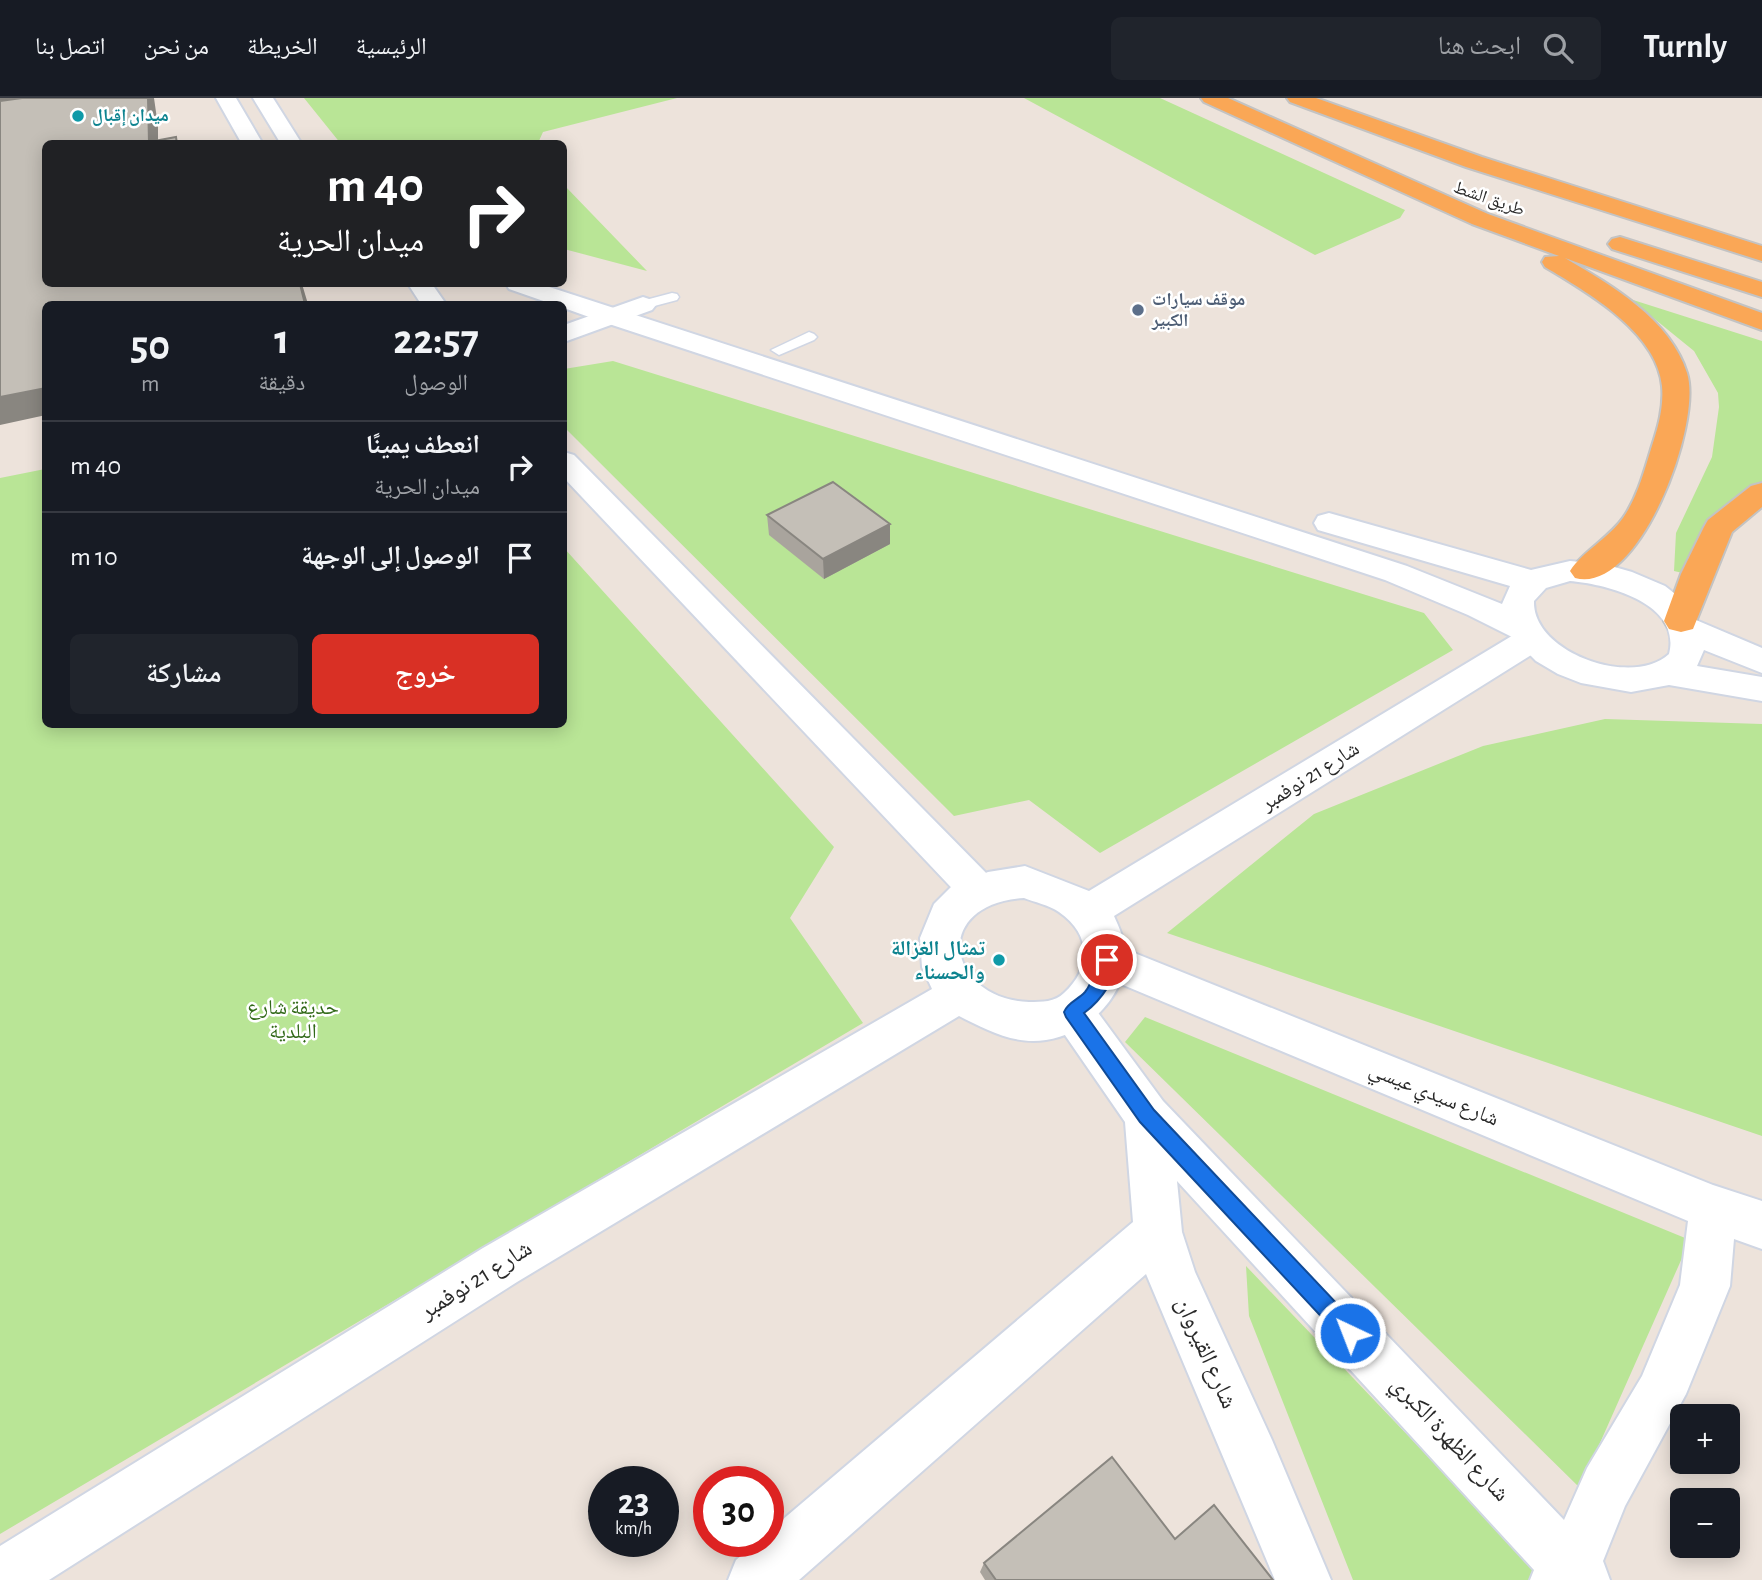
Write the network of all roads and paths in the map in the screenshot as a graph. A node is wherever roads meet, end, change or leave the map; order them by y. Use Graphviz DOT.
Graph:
graph roads {
  1 [pos="226,98"];
  2 [pos="263,98"];
  3 [pos="1211,98"];
  4 [pos="1220,98"];
  5 [pos="1297,98"];
  6 [pos="251,140"];
  7 [pos="289,140"];
  8 [pos="1479,207"];
  9 [pos="1595,236"];
  10 [pos="1762,254"];
  11 [pos="567,280"];
  12 [pos="527,287"];
  13 [pos="1762,290"];
  14 [pos="672,297"];
  15 [pos="566,301"];
  16 [pos="567,301"];
  17 [pos="643,305"];
  18 [pos="612,317"];
  19 [pos="1762,322"];
  20 [pos="567,333"];
  21 [pos="809,337"];
  22 [pos="779,350"];
  23 [pos="567,464"];
  24 [pos="1762,492"];
  25 [pos="1586,571"];
  26 [pos="1532,581"];
  27 [pos="1682,624"];
  28 [pos="1528,634"];
  29 [pos="1762,661"];
  30 [pos="1668,673"];
  31 [pos="1762,688"];
  32 [pos="978,890"];
  33 [pos="1088,912"];
  34 [pos="1107,960"];
  35 [pos="960,994"];
  36 [pos="1073,1012"];
  37 [pos="1147,1116"];
  38 [pos="1713,1208"];
  39 [pos="1762,1225"];
  40 [pos="1158,1232"];
  41 [pos="1570,1576"];
  42 [pos="0,1578"];
  43 [pos="756,1580"];
  44 [pos="1303,1580"];
  1 -- 6 [label="street"];
  2 -- 7 [label="street"];
  3 -- 8 [label="highway"];
  4 -- 8 [label="highway, طريق الشط"];
  5 -- 10 [label="highway, طريق الشط"];
  8 -- 19 [label="highway"];
  8 -- 25 [label="highway"];
  9 -- 13 [label="highway"];
  11 -- 17 [label="street"];
  12 -- 15 [label="street"];
  14 -- 17 [label="lane"];
  16 -- 18 [label="street"];
  17 -- 18 [label="street"];
  17 -- 22 [label="street"];
  18 -- 20 [label="street"];
  18 -- 28 [label="street"];
  21 -- 22 [label="lane"];
  22 -- 26 [label="street"];
  23 -- 32 [label="street"];
  24 -- 27 [label="highway"];
  25 -- 26 [label="street"];
  25 -- 27 [label="street"];
  26 -- 28 [label="street"];
  27 -- 29 [label="street"];
  27 -- 30 [label="street"];
  28 -- 30 [label="street"];
  28 -- 33 [label="street, شارع 21 نوفمبر"];
  30 -- 31 [label="street"];
  32 -- 33 [label="street"];
  32 -- 35 [label="street"];
  33 -- 34 [label="street"];
  34 -- 36 [label="street"];
  34 -- 38 [label="street, شارع سيدي عيسي"];
  35 -- 36 [label="street"];
  35 -- 42 [label="street, شارع 21 نوفمبر"];
  36 -- 37 [label="street, شارع الظهرة الكبري"];
  37 -- 40 [label="street, شارع القيروان"];
  37 -- 41 [label="street, شارع الظهرة الكبري"];
  38 -- 39 [label="street, شارع سيدي عيسي"];
  38 -- 41 [label="street"];
  40 -- 43 [label="street"];
  40 -- 44 [label="street, شارع القيروان"];
}
